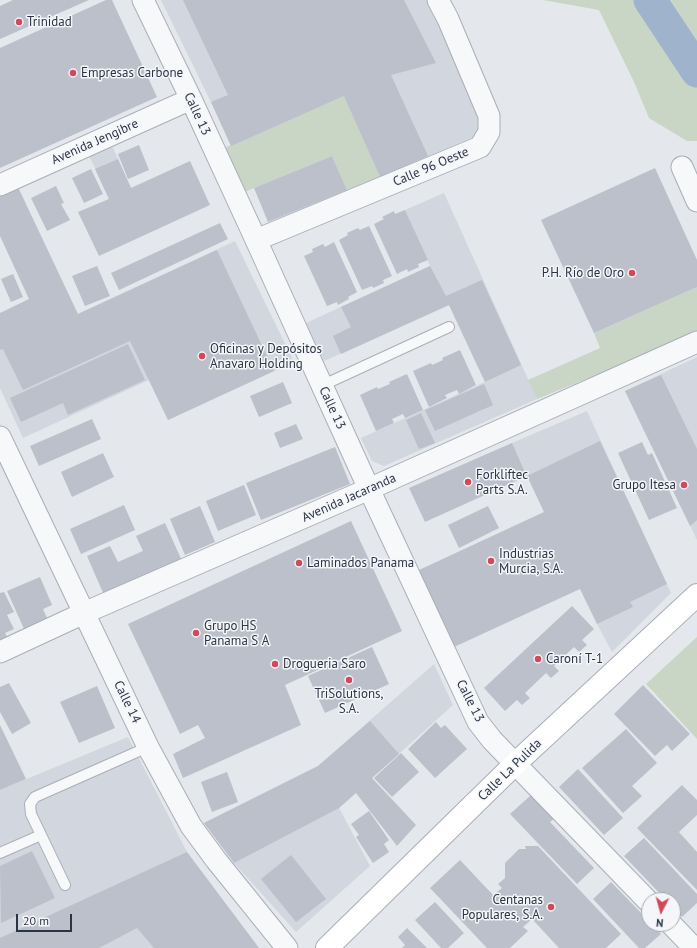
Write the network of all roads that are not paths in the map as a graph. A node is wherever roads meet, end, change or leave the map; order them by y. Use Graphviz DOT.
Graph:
graph roads {
  1 [pos="143,0"];
  2 [pos="438,0"];
  3 [pos="191,99"];
  4 [pos="682,167"];
  5 [pos="0,185"];
  6 [pos="697,202"];
  7 [pos="256,240"];
  8 [pos="450,327"];
  9 [pos="697,342"];
  10 [pos="321,386"];
  11 [pos="0,437"];
  12 [pos="369,489"];
  13 [pos="697,595"];
  14 [pos="84,613"];
  15 [pos="0,652"];
  16 [pos="148,747"];
  17 [pos="516,763"];
  18 [pos="41,835"];
  19 [pos="0,853"];
  20 [pos="65,885"];
  21 [pos="641,894"];
  22 [pos="679,932"];
  23 [pos="689,942"];
  24 [pos="286,948"];
  25 [pos="328,948"];
  1 -- 3 [label="street, Calle 13"];
  2 -- 7 [label="street, Calle 96 Oeste"];
  3 -- 5 [label="street, Avenida Jengibre"];
  3 -- 7 [label="street, Calle 13"];
  4 -- 6 [label="street"];
  7 -- 10 [label="street, Calle 13"];
  8 -- 10 [label="lane"];
  9 -- 12 [label="street, Avenida Jacaranda"];
  10 -- 12 [label="street, Calle 13"];
  11 -- 14 [label="street, Calle 14"];
  12 -- 14 [label="street, Avenida Jacaranda"];
  12 -- 17 [label="street, Calle 13"];
  13 -- 17 [label="main road, Calle La Pulida"];
  14 -- 15 [label="street, Avenida Jacaranda"];
  14 -- 16 [label="street, Calle 14"];
  16 -- 18 [label="lane"];
  16 -- 24 [label="street, Calle 14"];
  17 -- 21 [label="street, Calle 13"];
  17 -- 25 [label="main road, Calle La Pulida"];
  18 -- 19 [label="lane"];
  18 -- 20 [label="lane"];
  22 -- 23 [label="street"];
}
